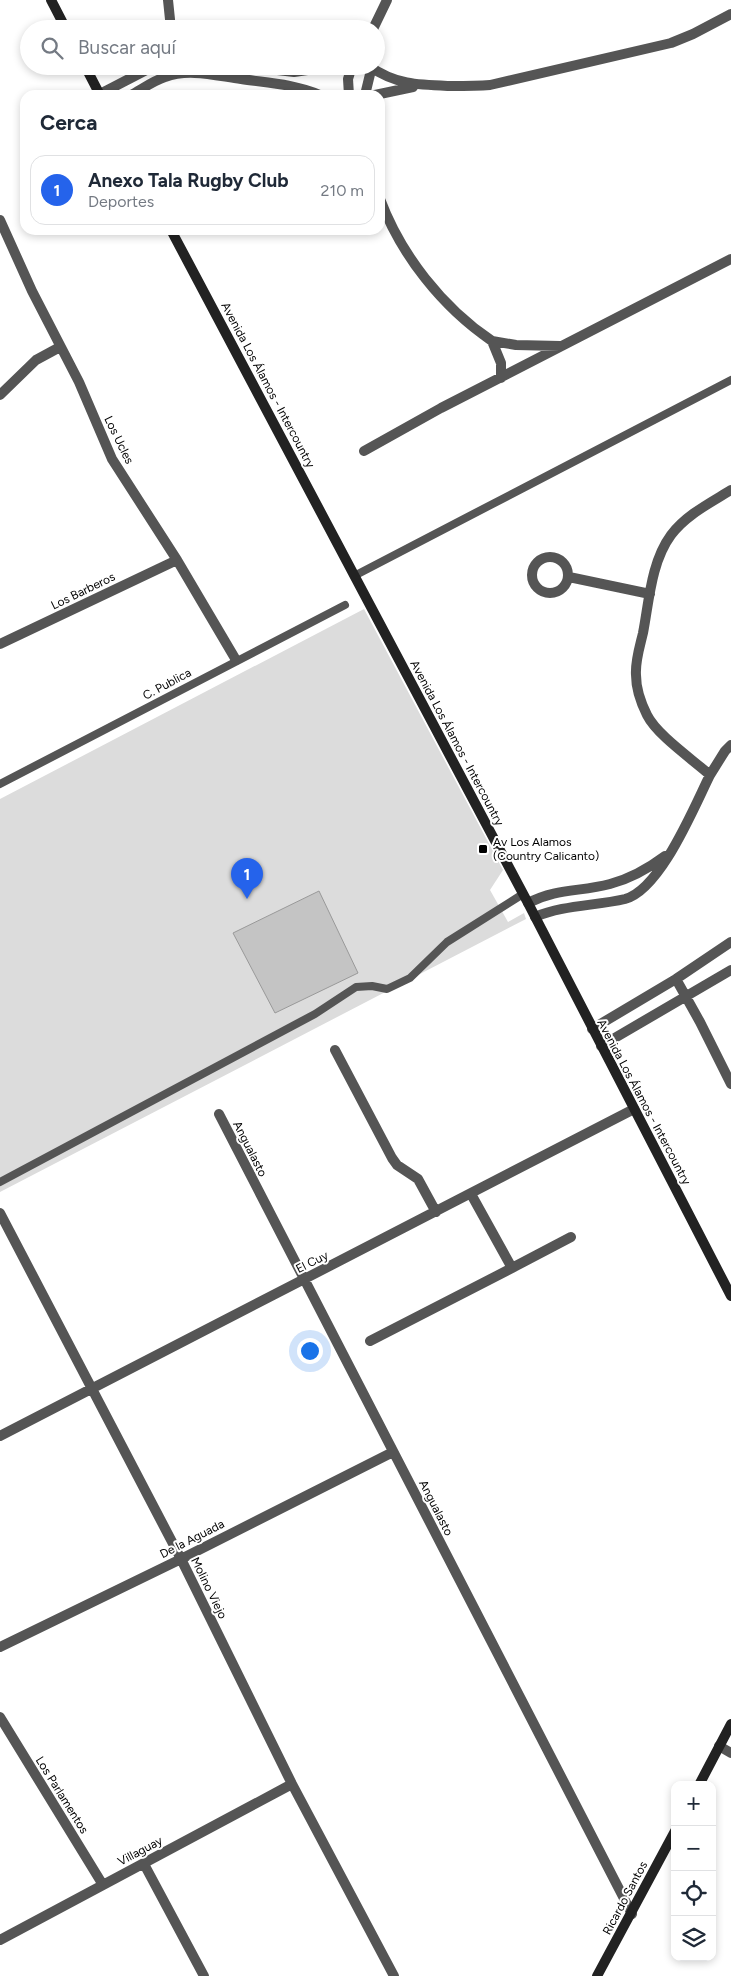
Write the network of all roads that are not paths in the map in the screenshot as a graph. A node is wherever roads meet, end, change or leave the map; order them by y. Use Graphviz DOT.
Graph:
graph roads {
  1 [pos="51,0"];
  2 [pos="168,0"];
  3 [pos="387,0"];
  4 [pos="731,14"];
  5 [pos="61,20"];
  6 [pos="170,20"];
  7 [pos="377,20"];
  8 [pos="90,75"];
  9 [pos="137,75"];
  10 [pos="167,75"];
  11 [pos="217,75"];
  12 [pos="349,75"];
  13 [pos="369,75"];
  14 [pos="384,75"];
  15 [pos="419,85"];
  16 [pos="98,90"];
  17 [pos="108,90"];
  18 [pos="140,90"];
  19 [pos="308,90"];
  20 [pos="349,90"];
  21 [pos="366,90"];
  22 [pos="385,93"];
  23 [pos="385,209"];
  24 [pos="0,220"];
  25 [pos="175,235"];
  26 [pos="731,259"];
  27 [pos="492,341"];
  28 [pos="562,346"];
  29 [pos="60,347"];
  30 [pos="501,378"];
  31 [pos="731,380"];
  32 [pos="0,395"];
  33 [pos="364,451"];
  34 [pos="731,490"];
  35 [pos="177,560"];
  36 [pos="354,576"];
  37 [pos="569,577"];
  38 [pos="650,594"];
  39 [pos="345,605"];
  40 [pos="0,644"];
  41 [pos="236,660"];
  42 [pos="731,744"];
  43 [pos="710,775"];
  44 [pos="0,784"];
  45 [pos="670,852"];
  46 [pos="525,899"];
  47 [pos="534,917"];
  48 [pos="731,942"];
  49 [pos="731,970"];
  50 [pos="676,978"];
  51 [pos="686,996"];
  52 [pos="592,1029"];
  53 [pos="601,1046"];
  54 [pos="334,1050"];
  55 [pos="731,1084"];
  56 [pos="634,1108"];
  57 [pos="219,1114"];
  58 [pos="0,1182"];
  59 [pos="471,1194"];
  60 [pos="436,1212"];
  61 [pos="0,1213"];
  62 [pos="571,1237"];
  63 [pos="512,1268"];
  64 [pos="304,1280"];
  65 [pos="731,1296"];
  66 [pos="370,1341"];
  67 [pos="92,1389"];
  68 [pos="0,1436"];
  69 [pos="393,1452"];
  70 [pos="181,1559"];
  71 [pos="0,1647"];
  72 [pos="0,1718"];
  73 [pos="731,1724"];
  74 [pos="719,1746"];
  75 [pos="731,1753"];
  76 [pos="701,1781"];
  77 [pos="292,1784"];
  78 [pos="671,1839"];
  79 [pos="144,1864"];
  80 [pos="104,1885"];
  81 [pos="632,1914"];
  82 [pos="0,1940"];
  83 [pos="204,1976"];
  84 [pos="394,1976"];
  85 [pos="597,1976"];
  1 -- 5 [label="main road"];
  2 -- 6 [label="street"];
  3 -- 7 [label="street"];
  4 -- 15 [label="street"];
  8 -- 16 [label="main road"];
  9 -- 17 [label="street"];
  10 -- 18 [label="street"];
  11 -- 19 [label="street"];
  12 -- 20 [label="street"];
  13 -- 21 [label="street"];
  14 -- 15 [label="street"];
  15 -- 22 [label="street"];
  23 -- 27 [label="street"];
  24 -- 29 [label="street, Los Ucles"];
  25 -- 36 [label="main road, Avenida Los Álamos - Intercountry"];
  26 -- 28 [label="street"];
  27 -- 28 [label="street"];
  27 -- 30 [label="street"];
  28 -- 30 [label="street"];
  29 -- 32 [label="street"];
  29 -- 35 [label="street, Los Ucles"];
  30 -- 33 [label="street"];
  31 -- 36 [label="lane"];
  34 -- 38 [label="street"];
  35 -- 40 [label="street, Los Barberos"];
  35 -- 41 [label="street, Los Ucles"];
  36 -- 46 [label="main road, Avenida Los Álamos - Intercountry"];
  37 -- 38 [label="street"];
  38 -- 43 [label="street"];
  39 -- 41 [label="lane, C. Publica"];
  41 -- 44 [label="lane, C. Publica"];
  42 -- 43 [label="street"];
  43 -- 45 [label="street"];
  45 -- 46 [label="street"];
  45 -- 47 [label="street"];
  46 -- 47 [label="main road, Avenida Los Álamos - Intercountry"];
  46 -- 58 [label="lane"];
  47 -- 52 [label="main road, Avenida Los Álamos - Intercountry"];
  48 -- 50 [label="street"];
  49 -- 51 [label="street"];
  50 -- 51 [label="street"];
  50 -- 52 [label="street"];
  51 -- 53 [label="street"];
  51 -- 55 [label="street"];
  52 -- 53 [label="main road, Avenida Los Álamos - Intercountry"];
  53 -- 56 [label="main road, Avenida Los Álamos - Intercountry"];
  54 -- 60 [label="street"];
  56 -- 59 [label="street, El Cuy"];
  56 -- 65 [label="main road, Avenida Los Álamos - Intercountry"];
  57 -- 64 [label="street, Angualasto"];
  59 -- 60 [label="street, El Cuy"];
  59 -- 63 [label="street"];
  60 -- 64 [label="street, El Cuy"];
  61 -- 67 [label="street, Molino Viejo"];
  62 -- 63 [label="street"];
  63 -- 66 [label="street"];
  64 -- 67 [label="street, El Cuy"];
  64 -- 69 [label="street, Angualasto"];
  67 -- 68 [label="street, El Cuy"];
  67 -- 70 [label="street, Molino Viejo"];
  69 -- 70 [label="street, De la Aguada"];
  69 -- 81 [label="street, Angualasto"];
  70 -- 71 [label="street, De la Aguada"];
  70 -- 77 [label="street, Molino Viejo"];
  72 -- 80 [label="street, Los Parlamentos"];
  73 -- 74 [label="main road"];
  74 -- 75 [label="street"];
  74 -- 76 [label="main road"];
  77 -- 79 [label="street, Villaguay"];
  77 -- 84 [label="street, Molino Viejo"];
  78 -- 81 [label="main road, Ricardo Santos"];
  79 -- 80 [label="street, Villaguay"];
  79 -- 83 [label="street"];
  80 -- 82 [label="street, Villaguay"];
  81 -- 85 [label="main road, Ricardo Santos"];
}
